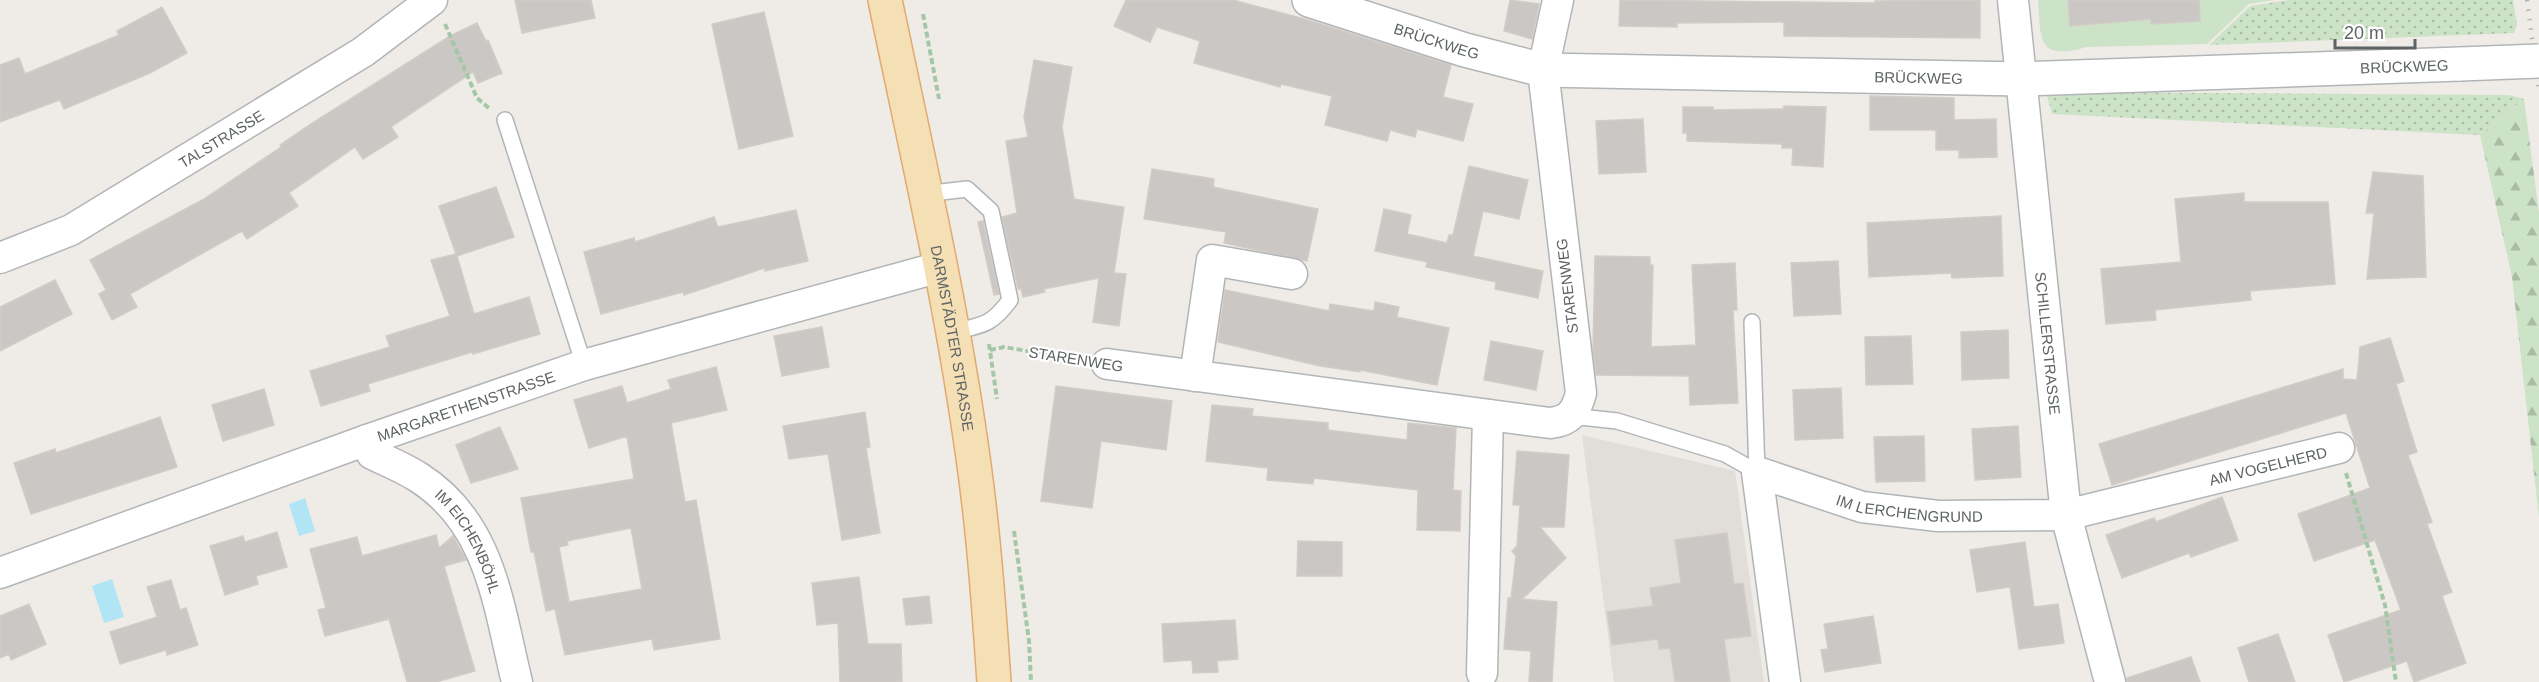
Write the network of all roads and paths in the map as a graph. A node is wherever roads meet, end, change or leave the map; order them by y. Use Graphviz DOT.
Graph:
graph roads {
  1 [pos="885,0"];
  2 [pos="1309,0"];
  3 [pos="1558,0"];
  4 [pos="2013,0"];
  5 [pos="439,11"];
  6 [pos="2539,61"];
  7 [pos="1543,69"];
  8 [pos="2021,79"];
  9 [pos="477,98"];
  10 [pos="505,120"];
  11 [pos="924,194"];
  12 [pos="0,258"];
  13 [pos="939,267"];
  14 [pos="1292,274"];
  15 [pos="1752,322"];
  16 [pos="955,344"];
  17 [pos="1107,364"];
  18 [pos="585,366"];
  19 [pos="1195,376"];
  20 [pos="1488,415"];
  21 [pos="1571,416"];
  22 [pos="367,440"];
  23 [pos="2339,448"];
  24 [pos="1758,472"];
  25 [pos="2066,515"];
  26 [pos="0,573"];
  27 [pos="1482,673"];
  28 [pos="517,682"];
  29 [pos="994,682"];
  30 [pos="1785,682"];
  31 [pos="2110,682"];
  32 [pos="2396,682"];
  1 -- 11 [label="main road, DARMSTÄDTER STRASSE"];
  2 -- 7 [label="street, BRÜCKWEG"];
  3 -- 7 [label="street, STARENWEG"];
  4 -- 8 [label="street, SCHILLERSTRASSE"];
  5 -- 9 [label="path"];
  5 -- 12 [label="street, TALSTRASSE"];
  6 -- 8 [label="street, BRÜCKWEG, bridge"];
  7 -- 8 [label="street, BRÜCKWEG"];
  7 -- 21 [label="street, STARENWEG"];
  8 -- 25 [label="street, SCHILLERSTRASSE"];
  10 -- 18 [label="lane"];
  11 -- 13 [label="main road, DARMSTÄDTER STRASSE"];
  11 -- 16 [label="lane"];
  13 -- 16 [label="main road, DARMSTÄDTER STRASSE"];
  13 -- 18 [label="street, MARGARETHENSTRASSE"];
  14 -- 19 [label="street"];
  15 -- 24 [label="lane"];
  16 -- 17 [label="path, STARENWEG"];
  16 -- 29 [label="main road, DARMSTÄDTER STRASSE"];
  17 -- 19 [label="street, STARENWEG"];
  18 -- 22 [label="street, MARGARETHENSTRASSE"];
  19 -- 20 [label="street, STARENWEG"];
  20 -- 21 [label="street, STARENWEG"];
  20 -- 27 [label="street"];
  21 -- 24 [label="lane, IM LERCHENGRUND"];
  22 -- 26 [label="street, MARGARETHENSTRASSE"];
  22 -- 28 [label="street, IM EICHENBÖHL"];
  23 -- 25 [label="street, AM VOGELHERD"];
  23 -- 32 [label="path, AM VOGELHERD"];
  24 -- 25 [label="street, IM LERCHENGRUND"];
  24 -- 30 [label="street"];
  25 -- 31 [label="street, SCHILLERSTRASSE"];
}
